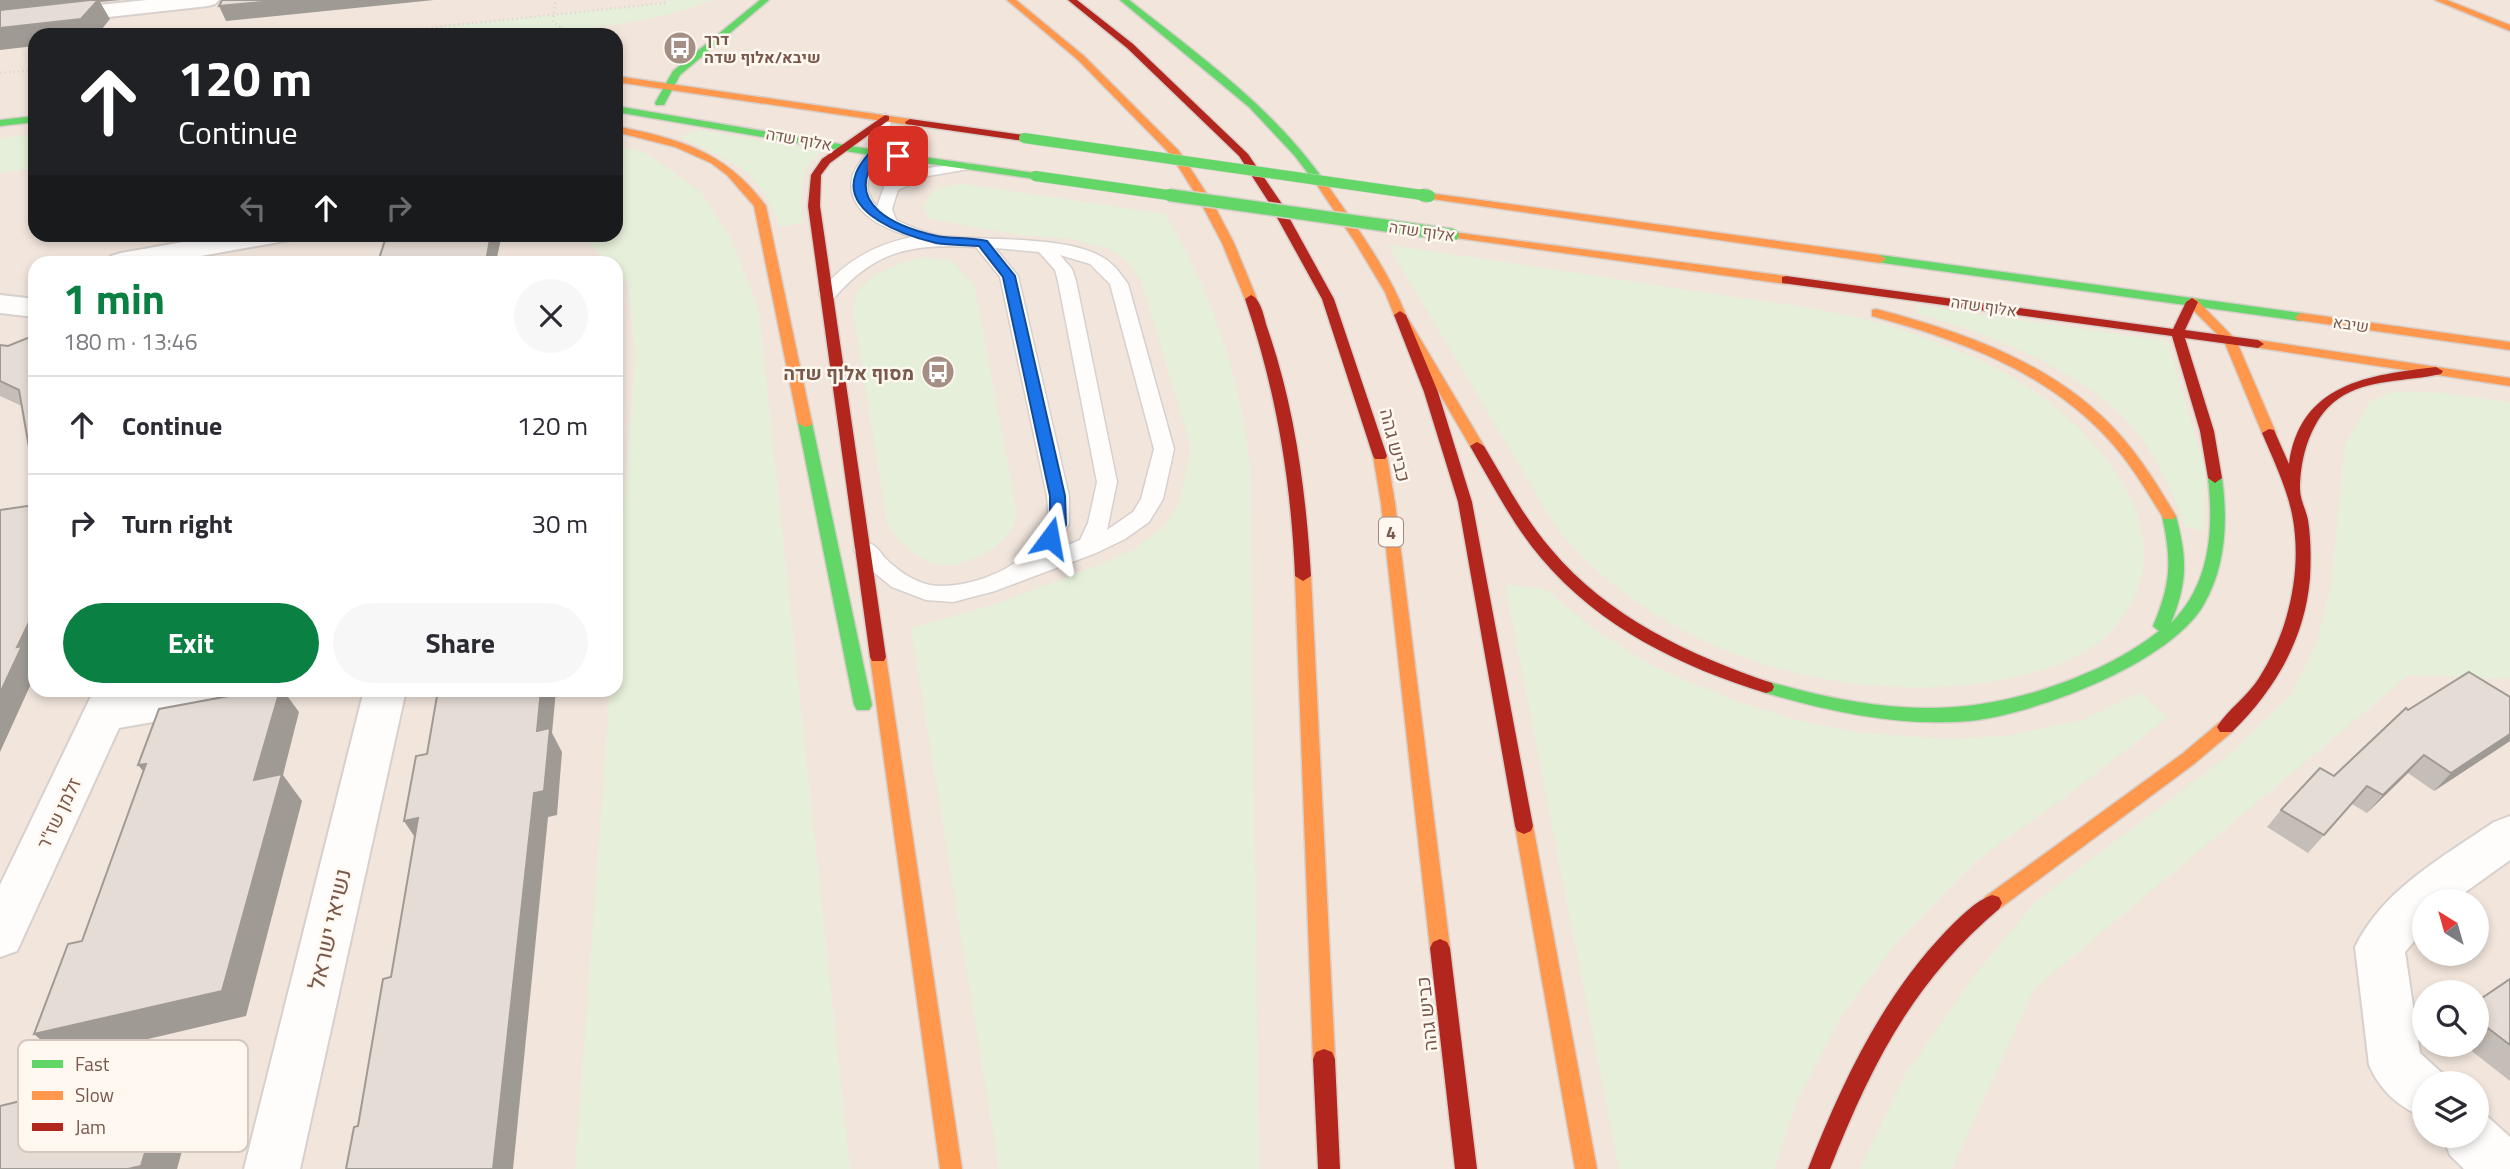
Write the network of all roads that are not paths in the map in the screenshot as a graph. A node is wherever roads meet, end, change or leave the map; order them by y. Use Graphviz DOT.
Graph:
graph roads {
  1 [pos="208,0"];
  2 [pos="765,0"];
  3 [pos="1011,0"];
  4 [pos="1072,0"];
  5 [pos="1124,0"];
  6 [pos="2439,0"];
  7 [pos="185,1"];
  8 [pos="0,22"];
  9 [pos="2510,28"];
  10 [pos="706,46"];
  11 [pos="623,78"];
  12 [pos="623,80"];
  13 [pos="668,86"];
  14 [pos="623,109"];
  15 [pos="657,115"];
  16 [pos="885,118"];
  17 [pos="28,120"];
  18 [pos="0,123"];
  19 [pos="623,131"];
  20 [pos="845,147"];
  21 [pos="875,153"];
  22 [pos="965,165"];
  23 [pos="889,223"];
  24 [pos="938,240"];
  25 [pos="234,242"];
  26 [pos="982,243"];
  27 [pos="1046,250"];
  28 [pos="155,256"];
  29 [pos="1614,256"];
  30 [pos="28,286"];
  31 [pos="0,288"];
  32 [pos="828,294"];
  33 [pos="1828,302"];
  34 [pos="2192,302"];
  35 [pos="0,304"];
  36 [pos="28,307"];
  37 [pos="1865,310"];
  38 [pos="1400,315"];
  39 [pos="2177,333"];
  40 [pos="2230,340"];
  41 [pos="2510,346"];
  42 [pos="2436,371"];
  43 [pos="2510,382"];
  44 [pos="2293,491"];
  45 [pos="1088,548"];
  46 [pos="865,550"];
  47 [pos="987,586"];
  48 [pos="2144,650"];
  49 [pos="161,697"];
  50 [pos="383,697"];
  51 [pos="111,701"];
  52 [pos="865,717"];
  53 [pos="881,799"];
  54 [pos="2510,835"];
  55 [pos="0,936"];
  56 [pos="2412,1081"];
  57 [pos="939,1085"];
  58 [pos="2482,1148"];
  59 [pos="272,1169"];
  60 [pos="951,1169"];
  61 [pos="1329,1169"];
  62 [pos="1466,1169"];
  63 [pos="1586,1169"];
  64 [pos="1819,1169"];
  65 [pos="2504,1169"];
  1 -- 7 [label="street"];
  2 -- 10 [label="main road"];
  3 -- 61 [label="main road"];
  4 -- 62 [label="main road, כביש גהה / 4"];
  5 -- 38 [label="main road"];
  6 -- 9 [label="main road"];
  7 -- 8 [label="street"];
  10 -- 11 [label="main road"];
  10 -- 13 [label="main road"];
  12 -- 13 [label="main road, אלוף שדה"];
  13 -- 15 [label="main road"];
  13 -- 16 [label="main road, אלוף שדה"];
  14 -- 15 [label="main road, אלוף שדה"];
  15 -- 20 [label="main road, אלוף שדה"];
  16 -- 20 [label="main road"];
  16 -- 21 [label="lane"];
  16 -- 34 [label="main road, אלוף שדה, bridge"];
  17 -- 18 [label="main road"];
  19 -- 52 [label="main road"];
  20 -- 21 [label="main road, אלוף שדה"];
  20 -- 32 [label="main road"];
  21 -- 22 [label="main road, אלוף שדה"];
  21 -- 23 [label="lane"];
  22 -- 23 [label="lane"];
  22 -- 29 [label="main road, אלוף שדה, bridge"];
  23 -- 24 [label="lane"];
  24 -- 26 [label="lane"];
  24 -- 32 [label="lane"];
  25 -- 28 [label="street"];
  26 -- 27 [label="lane"];
  26 -- 47 [label="lane"];
  27 -- 45 [label="lane"];
  27 -- 45 [label="lane"];
  29 -- 33 [label="main road"];
  29 -- 39 [label="main road, אלוף שדה"];
  30 -- 31 [label="street"];
  32 -- 46 [label="main road"];
  34 -- 39 [label="main road"];
  34 -- 40 [label="main road"];
  34 -- 41 [label="main road, שיבא"];
  35 -- 36 [label="street"];
  37 -- 48 [label="main road"];
  38 -- 48 [label="main road"];
  38 -- 63 [label="main road"];
  39 -- 40 [label="main road, אלוף שדה"];
  39 -- 48 [label="main road"];
  40 -- 42 [label="main road, שיבא"];
  40 -- 44 [label="main road"];
  42 -- 43 [label="main road, שיבא"];
  42 -- 44 [label="main road"];
  44 -- 64 [label="main road"];
  45 -- 47 [label="lane"];
  46 -- 47 [label="lane"];
  46 -- 57 [label="main road"];
  49 -- 51 [label="street"];
  50 -- 59 [label="street, נשיאי ישראל"];
  51 -- 55 [label="street, זלמן שז\"ר"];
  53 -- 57 [label="main road"];
  54 -- 56 [label="street"];
  57 -- 60 [label="main road"];
  58 -- 65 [label="street"];
}
